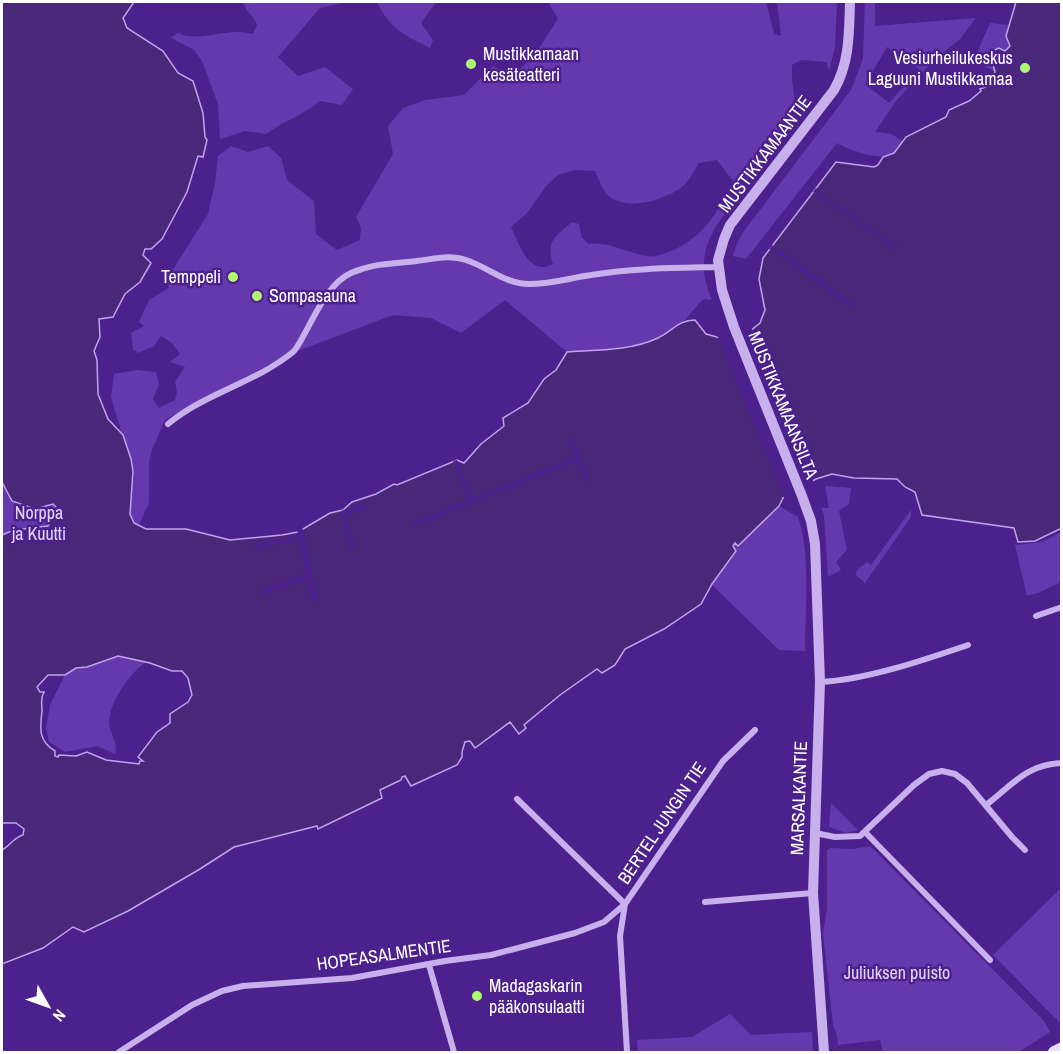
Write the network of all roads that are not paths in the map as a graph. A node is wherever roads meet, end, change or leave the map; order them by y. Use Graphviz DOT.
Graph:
graph roads {
  1 [pos="850,2"];
  2 [pos="718,267"];
  3 [pos="734,327"];
  4 [pos="168,424"];
  5 [pos="815,544"];
  6 [pos="1062,607"];
  7 [pos="1036,616"];
  8 [pos="968,645"];
  9 [pos="820,682"];
  10 [pos="754,730"];
  11 [pos="1062,763"];
  12 [pos="518,799"];
  13 [pos="986,805"];
  14 [pos="865,832"];
  15 [pos="815,833"];
  16 [pos="1025,850"];
  17 [pos="813,893"];
  18 [pos="705,902"];
  19 [pos="625,904"];
  20 [pos="990,960"];
  21 [pos="429,965"];
  22 [pos="1062,1048"];
  23 [pos="118,1053"];
  24 [pos="454,1053"];
  25 [pos="627,1053"];
  26 [pos="824,1053"];
  27 [pos="1054,1053"];
  1 -- 2 [label="street, MUSTIKKAMAANTIE"];
  2 -- 3 [label="street, MUSTIKKAMAANTIE"];
  2 -- 4 [label="street"];
  3 -- 5 [label="street, MUSTIKKAMAANSILTA"];
  5 -- 9 [label="street, MARSALKANTIE"];
  6 -- 7 [label="street"];
  8 -- 9 [label="street"];
  9 -- 15 [label="street, MARSALKANTIE"];
  10 -- 19 [label="street, BERTEL JUNGIN TIE"];
  11 -- 13 [label="street"];
  12 -- 19 [label="street"];
  13 -- 14 [label="street"];
  13 -- 16 [label="street"];
  14 -- 15 [label="street"];
  14 -- 20 [label="street"];
  15 -- 17 [label="street, MARSALKANTIE"];
  17 -- 18 [label="street"];
  17 -- 26 [label="street, MARSALKANTIE"];
  19 -- 21 [label="street, HOPEASALMENTIE"];
  19 -- 25 [label="street, BERTEL JUNGIN TIE"];
  21 -- 23 [label="street, HOPEASALMENTIE"];
  21 -- 24 [label="street"];
  22 -- 27 [label="main road"];
}
